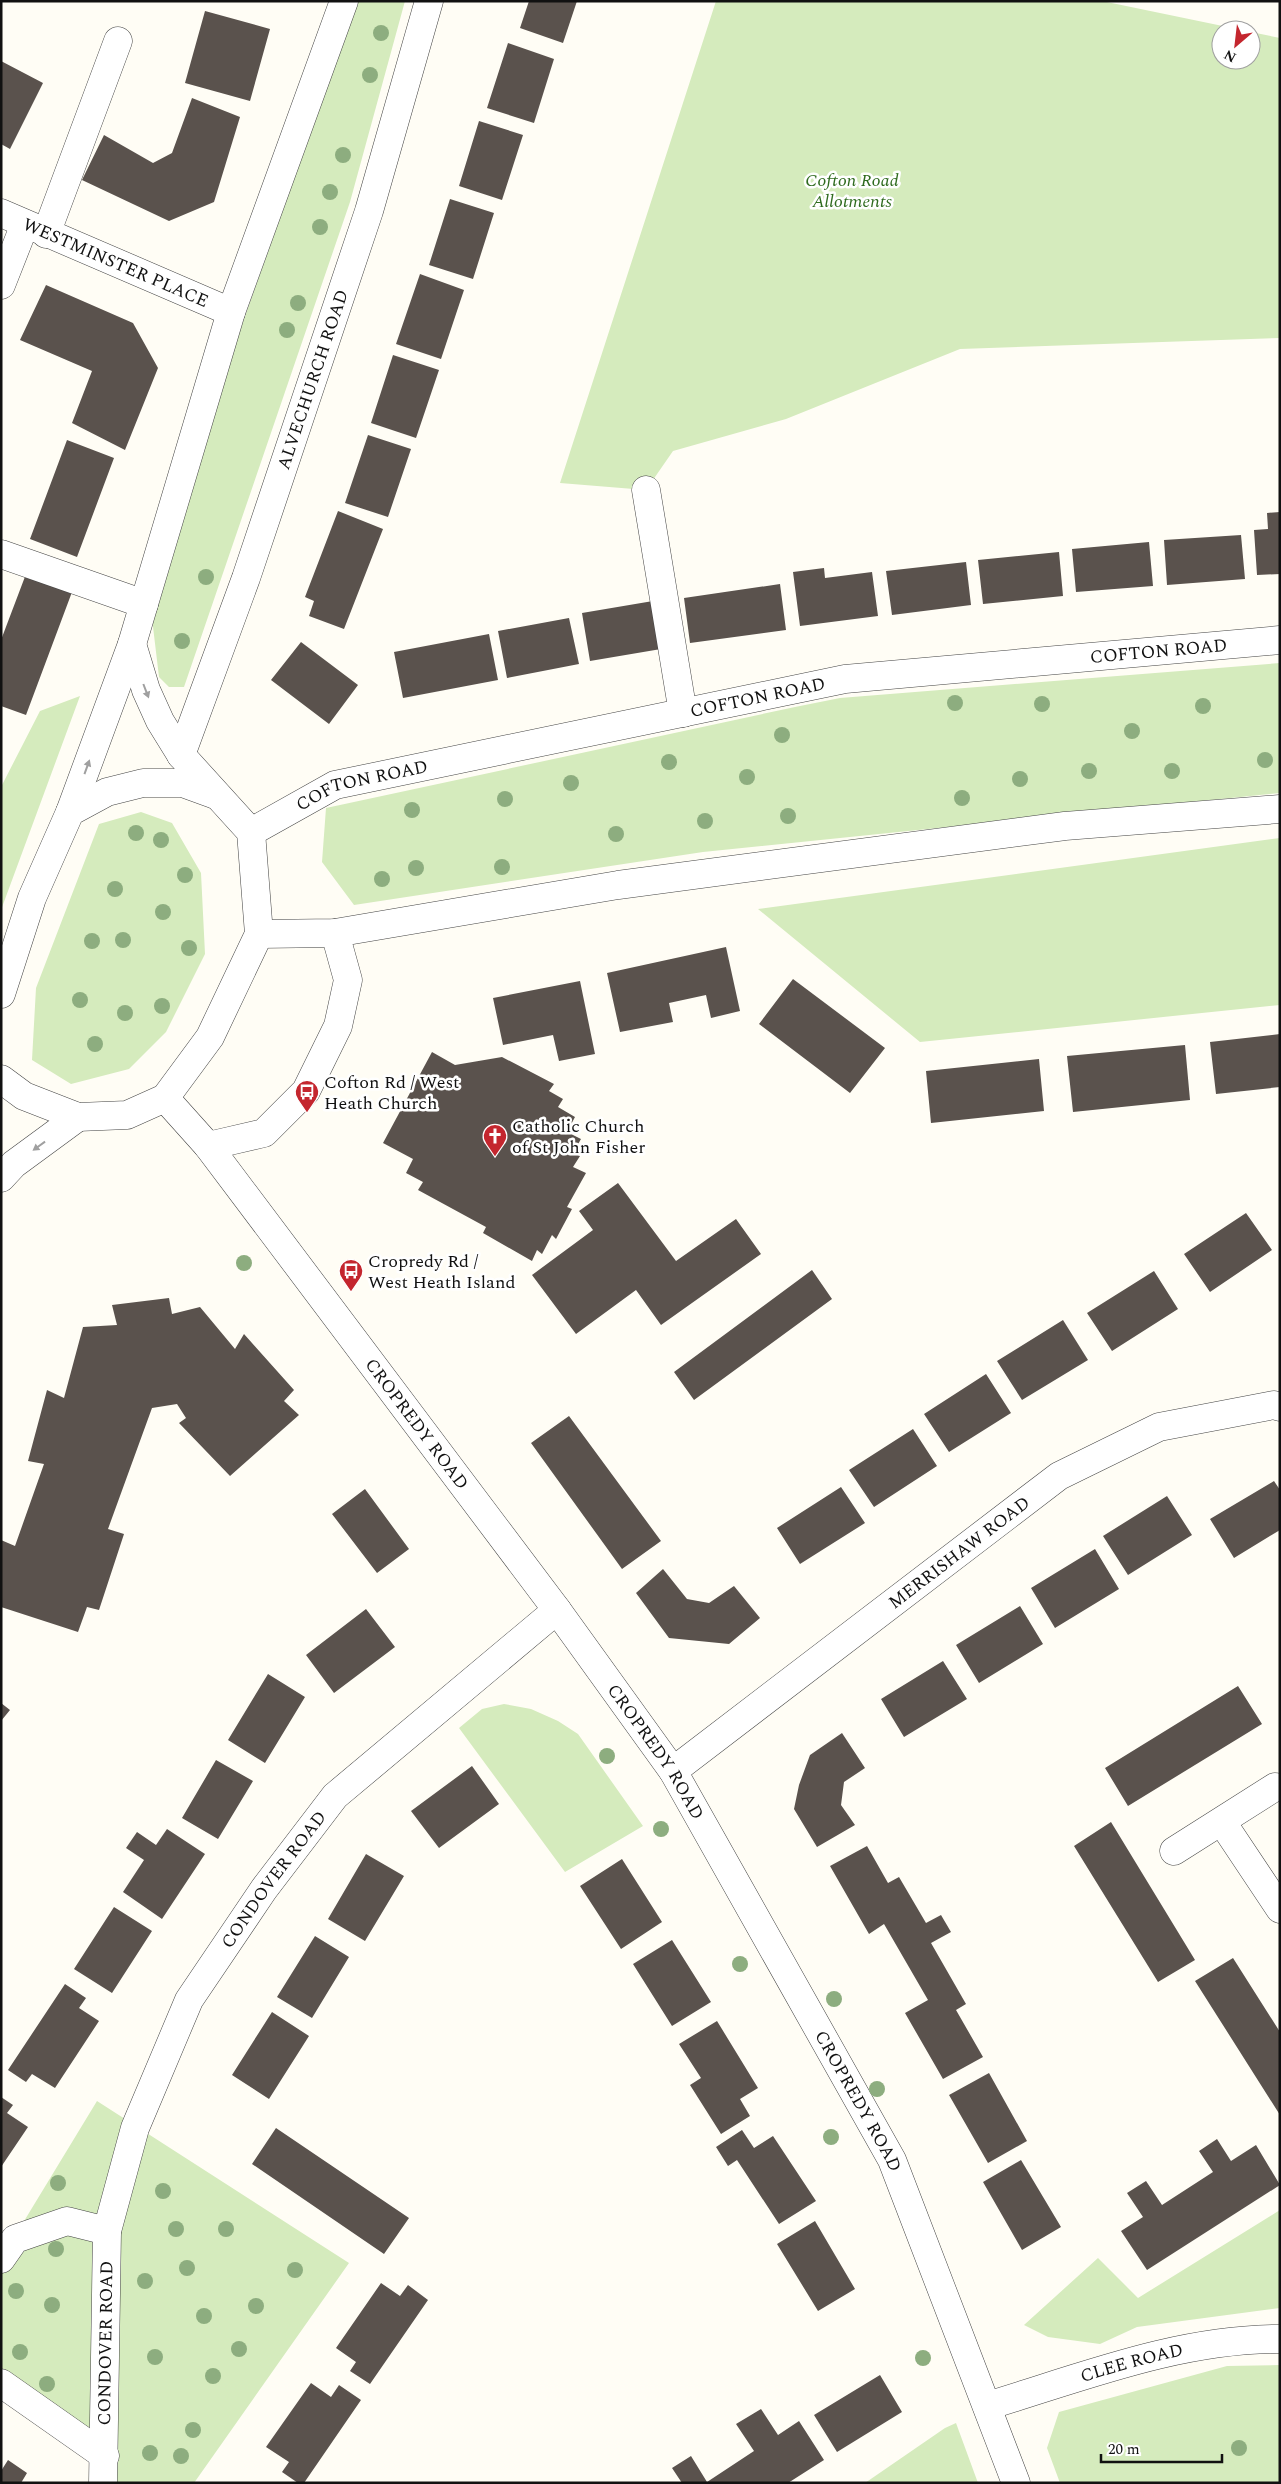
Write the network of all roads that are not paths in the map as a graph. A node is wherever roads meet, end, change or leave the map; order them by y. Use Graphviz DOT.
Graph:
graph roads {
  1 [pos="344,1"];
  2 [pos="429,1"];
  3 [pos="118,42"];
  4 [pos="24,224"];
  5 [pos="1,285"];
  6 [pos="231,312"];
  7 [pos="646,490"];
  8 [pos="1,554"];
  9 [pos="144,604"];
  10 [pos="1280,640"];
  11 [pos="132,644"];
  12 [pos="684,713"];
  13 [pos="181,754"];
  14 [pos="217,796"];
  15 [pos="1280,809"];
  16 [pos="70,812"];
  17 [pos="251,832"];
  18 [pos="336,933"];
  19 [pos="259,934"];
  20 [pos="3,979"];
  21 [pos="1,1079"];
  22 [pos="164,1098"];
  23 [pos="78,1117"];
  24 [pos="208,1146"];
  25 [pos="1,1178"];
  26 [pos="1280,1406"];
  27 [pos="557,1610"];
  28 [pos="673,1772"];
  29 [pos="1275,1787"];
  30 [pos="1222,1822"];
  31 [pos="1174,1852"];
  32 [pos="1280,1909"];
  33 [pos="108,2231"];
  34 [pos="1,2259"];
  35 [pos="1280,2340"];
  36 [pos="1,2383"];
  37 [pos="987,2406"];
  38 [pos="105,2456"];
  39 [pos="103,2483"];
  40 [pos="1016,2483"];
  1 -- 6 [label="street"];
  2 -- 13 [label="street, ALVECHURCH ROAD"];
  3 -- 4 [label="street"];
  4 -- 5 [label="street"];
  4 -- 6 [label="street, WESTMINSTER PLACE"];
  6 -- 9 [label="street"];
  7 -- 12 [label="street"];
  8 -- 9 [label="street"];
  9 -- 11 [label="street"];
  10 -- 12 [label="street, COFTON ROAD"];
  11 -- 13 [label="street, one-way"];
  16 -- 11 [label="street, one-way"];
  12 -- 17 [label="street, COFTON ROAD"];
  13 -- 14 [label="street"];
  14 -- 16 [label="street"];
  14 -- 17 [label="street"];
  15 -- 18 [label="street"];
  16 -- 20 [label="street"];
  17 -- 19 [label="street"];
  18 -- 19 [label="street"];
  18 -- 24 [label="street"];
  19 -- 22 [label="street"];
  21 -- 23 [label="street"];
  22 -- 23 [label="street"];
  22 -- 24 [label="street, CROPREDY ROAD"];
  23 -- 25 [label="street, one-way"];
  24 -- 27 [label="street, CROPREDY ROAD"];
  26 -- 28 [label="street, MERRISHAW ROAD"];
  27 -- 28 [label="street, CROPREDY ROAD"];
  27 -- 33 [label="street, CONDOVER ROAD"];
  28 -- 37 [label="street, CROPREDY ROAD"];
  29 -- 30 [label="street"];
  30 -- 31 [label="street"];
  30 -- 32 [label="street"];
  33 -- 34 [label="street"];
  33 -- 38 [label="street, CONDOVER ROAD"];
  35 -- 37 [label="street, CLEE ROAD"];
  36 -- 38 [label="street, CONDOVER ROAD"];
  37 -- 40 [label="street, CROPREDY ROAD"];
  38 -- 39 [label="street, CONDOVER ROAD"];
}
